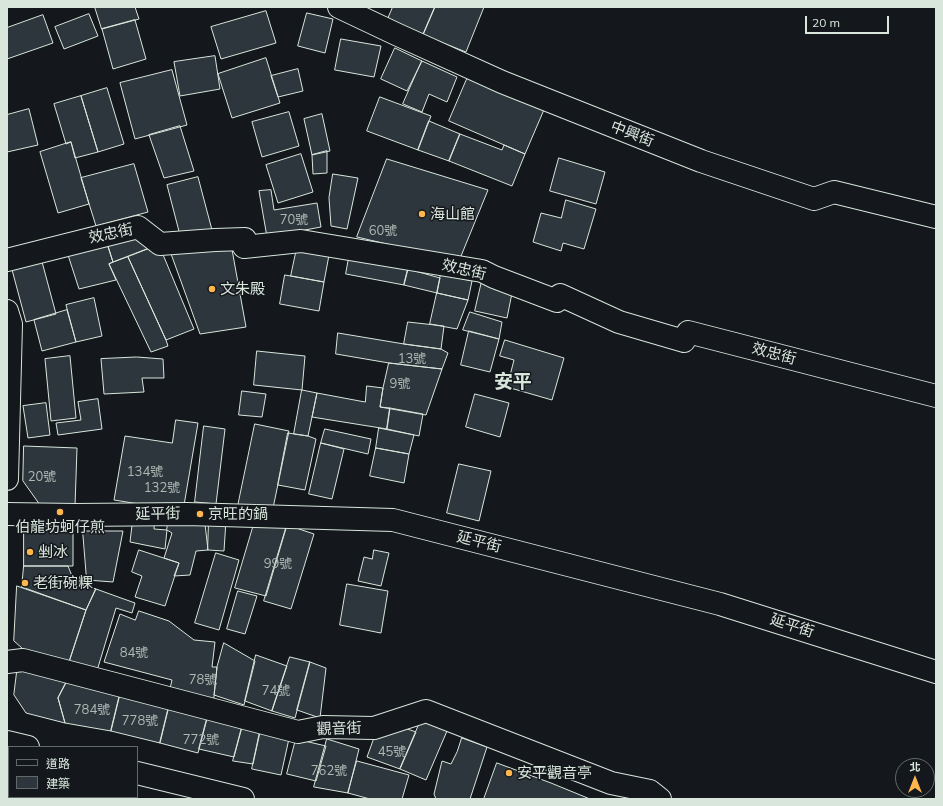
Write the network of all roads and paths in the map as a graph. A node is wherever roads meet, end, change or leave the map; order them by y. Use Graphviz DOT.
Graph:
graph roads {
  1 [pos="339,7"];
  2 [pos="936,217"];
  3 [pos="7,260"];
  4 [pos="7,312"];
  5 [pos="9,357"];
  6 [pos="936,396"];
  7 [pos="7,479"];
  8 [pos="7,514"];
  9 [pos="7,662"];
  10 [pos="936,672"];
  11 [pos="7,742"];
  12 [pos="24,746"];
  13 [pos="138,773"];
  14 [pos="243,799"];
  15 [pos="660,799"];
  1 -- 2 [label="street, 中興街"];
  3 -- 6 [label="street, 效忠街"];
  4 -- 5 [label="street"];
  5 -- 7 [label="street"];
  8 -- 10 [label="street, 延平街"];
  9 -- 15 [label="street, 觀音街"];
  11 -- 12 [label="street"];
  13 -- 14 [label="street"];
}
